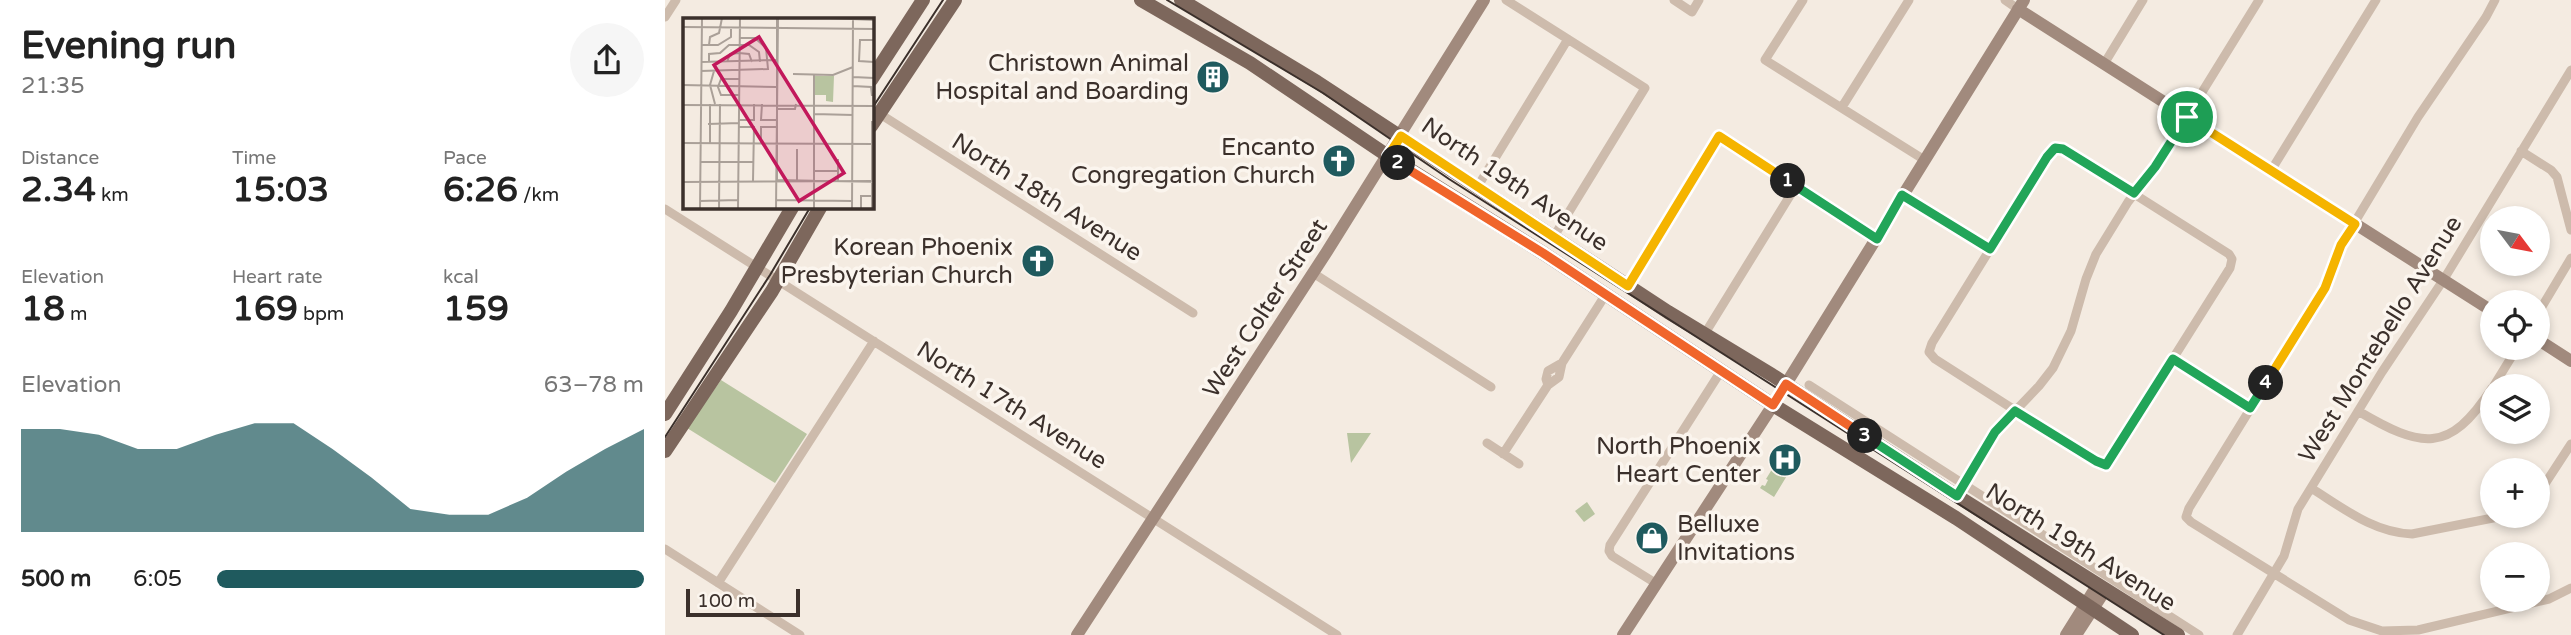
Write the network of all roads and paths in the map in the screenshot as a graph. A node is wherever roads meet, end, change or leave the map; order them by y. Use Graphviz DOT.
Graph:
graph roads {
  1 [pos="676,0"];
  2 [pos="923,0"];
  3 [pos="955,0"];
  4 [pos="1141,0"];
  5 [pos="1181,0"];
  6 [pos="1485,0"];
  7 [pos="1506,0"];
  8 [pos="1674,0"];
  9 [pos="1699,0"];
  10 [pos="1803,0"];
  11 [pos="1909,0"];
  12 [pos="2004,0"];
  13 [pos="2143,0"];
  14 [pos="2259,0"];
  15 [pos="2376,0"];
  16 [pos="2495,0"];
  17 [pos="2021,4"];
  18 [pos="665,17"];
  19 [pos="1568,39"];
  20 [pos="2104,64"];
  21 [pos="2571,71"];
  22 [pos="873,77"];
  23 [pos="1842,107"];
  24 [pos="2187,117"];
  25 [pos="876,120"];
  26 [pos="1401,136"];
  27 [pos="2521,151"];
  28 [pos="1388,156"];
  29 [pos="1923,159"];
  30 [pos="2272,169"];
  31 [pos="1478,186"];
  32 [pos="1796,187"];
  33 [pos="2134,193"];
  34 [pos="1902,195"];
  35 [pos="792,208"];
  36 [pos="820,208"];
  37 [pos="665,209"];
  38 [pos="2355,224"];
  39 [pos="2571,230"];
  40 [pos="1553,238"];
  41 [pos="1877,239"];
  42 [pos="1990,249"];
  43 [pos="2571,258"];
  44 [pos="757,267"];
  45 [pos="1313,273"];
  46 [pos="2444,279"];
  47 [pos="778,281"];
  48 [pos="1628,286"];
  49 [pos="2550,293"];
  50 [pos="1606,294"];
  51 [pos="2480,303"];
  52 [pos="1193,313"];
  53 [pos="1704,335"];
  54 [pos="874,341"];
  55 [pos="2550,347"];
  56 [pos="2173,359"];
  57 [pos="2571,360"];
  58 [pos="1721,371"];
  59 [pos="1786,384"];
  60 [pos="1809,385"];
  61 [pos="1491,387"];
  62 [pos="1773,405"];
  63 [pos="2480,405"];
  64 [pos="2250,408"];
  65 [pos="2015,411"];
  66 [pos="2358,411"];
  67 [pos="665,414"];
  68 [pos="1487,443"];
  69 [pos="2571,444"];
  70 [pos="665,451"];
  71 [pos="1503,454"];
  72 [pos="1519,464"];
  73 [pos="2550,476"];
  74 [pos="2311,488"];
  75 [pos="1960,489"];
  76 [pos="1153,518"];
  77 [pos="2480,521"];
  78 [pos="665,549"];
  79 [pos="2274,574"];
  80 [pos="718,583"];
  81 [pos="1657,584"];
  82 [pos="2102,587"];
  83 [pos="2571,588"];
  84 [pos="2088,608"];
  85 [pos="800,635"];
  86 [pos="1077,635"];
  87 [pos="1337,635"];
  88 [pos="1623,635"];
  89 [pos="2066,635"];
  90 [pos="2076,635"];
  91 [pos="2132,635"];
  92 [pos="2178,635"];
  93 [pos="2199,635"];
  94 [pos="2237,635"];
  1 -- 18 [label="street"];
  2 -- 22 [label="main road"];
  3 -- 25 [label="main road"];
  4 -- 28 [label="main road, North 19th Avenue"];
  5 -- 26 [label="main road, North 19th Avenue"];
  6 -- 26 [label="street, West Colter Street"];
  7 -- 19 [label="street"];
  8 -- 9 [label="street"];
  10 -- 23 [label="street"];
  11 -- 23 [label="street"];
  12 -- 17 [label="street"];
  13 -- 20 [label="street"];
  14 -- 24 [label="street"];
  15 -- 30 [label="street"];
  16 -- 38 [label="street"];
  17 -- 20 [label="street"];
  17 -- 29 [label="street"];
  19 -- 31 [label="street"];
  19 -- 40 [label="street"];
  20 -- 24 [label="street"];
  21 -- 27 [label="street, West Montebello Avenue"];
  23 -- 29 [label="street"];
  24 -- 30 [label="street"];
  24 -- 33 [label="street"];
  25 -- 52 [label="street, North 18th Avenue"];
  26 -- 28 [label="street, West Colter Street"];
  26 -- 31 [label="main road, North 19th Avenue"];
  27 -- 39 [label="street"];
  27 -- 46 [label="street, West Montebello Avenue"];
  28 -- 45 [label="street, West Colter Street"];
  28 -- 50 [label="main road, North 19th Avenue"];
  29 -- 34 [label="street"];
  30 -- 38 [label="street"];
  31 -- 40 [label="main road, North 19th Avenue"];
  32 -- 41 [label="street"];
  32 -- 48 [label="street"];
  32 -- 53 [label="street"];
  33 -- 42 [label="street"];
  33 -- 56 [label="street"];
  33 -- 65 [label="street"];
  34 -- 41 [label="street"];
  34 -- 42 [label="street"];
  35 -- 44 [label="main road"];
  36 -- 47 [label="main road"];
  37 -- 44 [label="street, North 17th Avenue"];
  38 -- 46 [label="street"];
  38 -- 64 [label="street"];
  40 -- 48 [label="main road, North 19th Avenue"];
  41 -- 59 [label="street"];
  42 -- 65 [label="street"];
  43 -- 49 [label="street"];
  44 -- 47 [label="street, North 17th Avenue"];
  44 -- 67 [label="main road"];
  45 -- 61 [label="street"];
  45 -- 76 [label="street, West Colter Street"];
  46 -- 51 [label="street"];
  46 -- 66 [label="street, West Montebello Avenue"];
  47 -- 54 [label="street, North 17th Avenue"];
  47 -- 70 [label="main road"];
  48 -- 53 [label="main road, North 19th Avenue"];
  50 -- 58 [label="main road, North 19th Avenue"];
  50 -- 71 [label="street"];
  53 -- 59 [label="main road, North 19th Avenue"];
  54 -- 76 [label="street, North 17th Avenue"];
  54 -- 80 [label="street"];
  55 -- 57 [label="street"];
  56 -- 64 [label="street"];
  56 -- 65 [label="street"];
  58 -- 62 [label="main road, North 19th Avenue"];
  58 -- 81 [label="street"];
  59 -- 62 [label="street"];
  59 -- 75 [label="main road, North 19th Avenue"];
  60 -- 75 [label="street, North 19th Avenue"];
  62 -- 81 [label="street"];
  62 -- 84 [label="main road, North 19th Avenue"];
  63 -- 66 [label="street"];
  64 -- 79 [label="street"];
  65 -- 75 [label="street"];
  66 -- 74 [label="street, West Montebello Avenue"];
  68 -- 71 [label="street"];
  69 -- 73 [label="street"];
  71 -- 72 [label="street"];
  74 -- 77 [label="street"];
  74 -- 79 [label="street, West Montebello Avenue"];
  75 -- 82 [label="main road, North 19th Avenue"];
  75 -- 93 [label="street, North 19th Avenue"];
  76 -- 86 [label="street, West Colter Street"];
  76 -- 87 [label="street, North 17th Avenue"];
  78 -- 80 [label="street"];
  79 -- 83 [label="street"];
  79 -- 94 [label="street, West Montebello Avenue"];
  80 -- 85 [label="street"];
  81 -- 88 [label="street"];
  82 -- 84 [label="street"];
  82 -- 92 [label="main road, North 19th Avenue"];
  84 -- 89 [label="street"];
  84 -- 90 [label="street"];
  84 -- 91 [label="main road, North 19th Avenue"];
}
